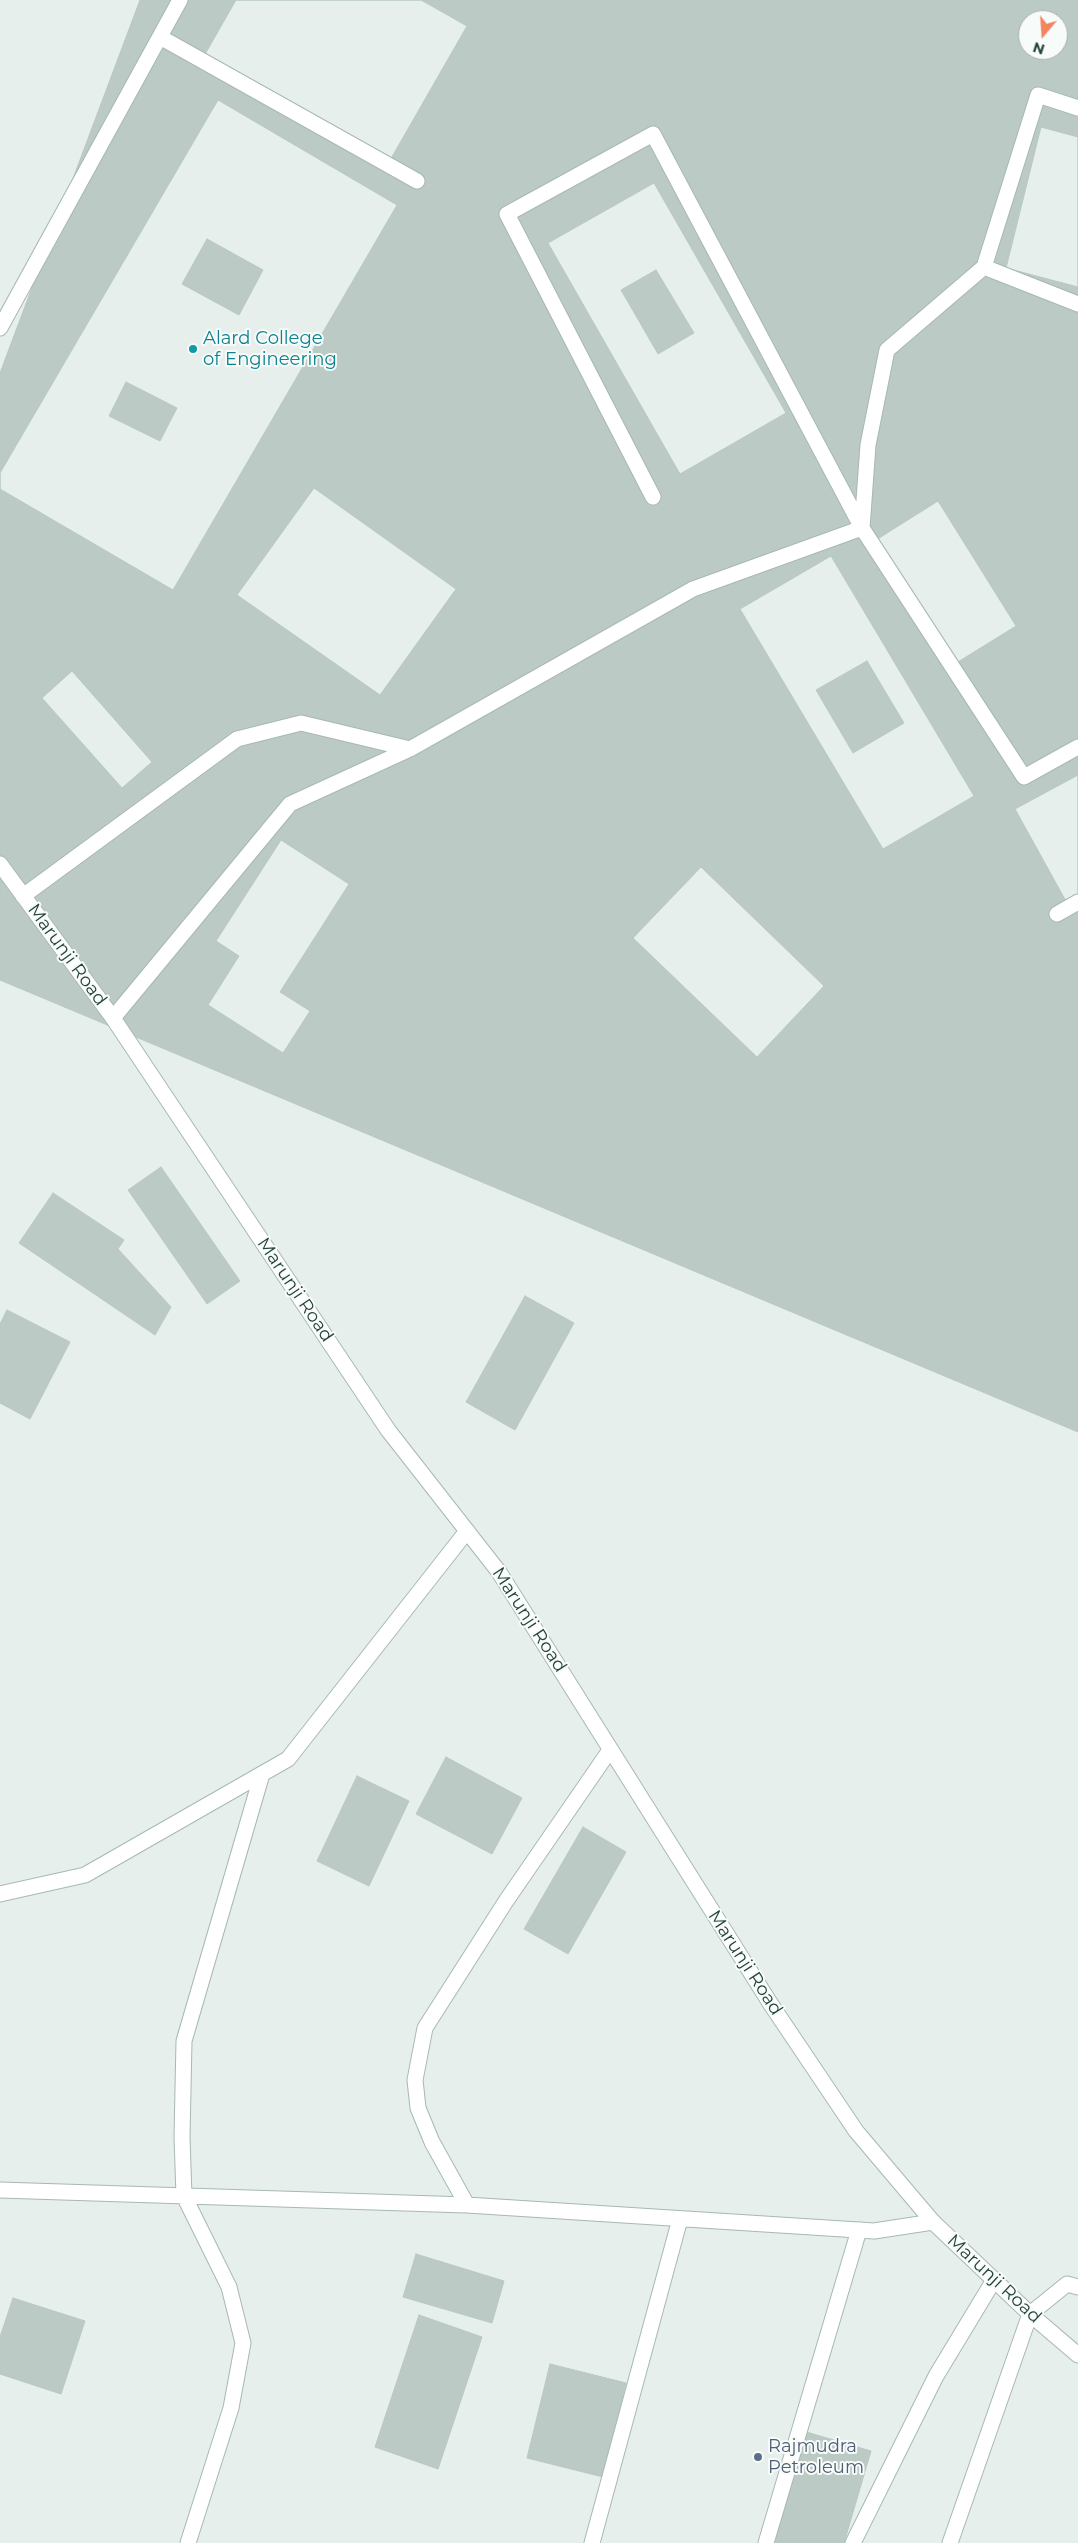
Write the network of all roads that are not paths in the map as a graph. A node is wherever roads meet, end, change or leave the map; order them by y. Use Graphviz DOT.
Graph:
graph roads {
  1 [pos="180,0"];
  2 [pos="160,36"];
  3 [pos="1078,108"];
  4 [pos="417,181"];
  5 [pos="984,268"];
  6 [pos="1078,304"];
  7 [pos="0,328"];
  8 [pos="653,497"];
  9 [pos="862,528"];
  10 [pos="1078,747"];
  11 [pos="410,749"];
  12 [pos="0,864"];
  13 [pos="23,896"];
  14 [pos="1078,902"];
  15 [pos="1057,914"];
  16 [pos="113,1018"];
  17 [pos="467,1531"];
  18 [pos="610,1750"];
  19 [pos="262,1774"];
  20 [pos="0,1894"];
  21 [pos="0,2190"];
  22 [pos="184,2196"];
  23 [pos="467,2205"];
  24 [pos="680,2219"];
  25 [pos="933,2222"];
  26 [pos="859,2230"];
  27 [pos="994,2280"];
  28 [pos="1078,2287"];
  29 [pos="1030,2314"];
  30 [pos="1078,2355"];
  31 [pos="188,2543"];
  32 [pos="592,2543"];
  33 [pos="766,2543"];
  34 [pos="853,2543"];
  35 [pos="950,2543"];
  1 -- 2 [label="street"];
  2 -- 4 [label="street"];
  2 -- 7 [label="street"];
  3 -- 5 [label="street"];
  5 -- 6 [label="street"];
  5 -- 9 [label="street"];
  8 -- 9 [label="street"];
  9 -- 10 [label="street"];
  9 -- 11 [label="street"];
  11 -- 13 [label="street"];
  11 -- 16 [label="street"];
  12 -- 13 [label="street, Marunji Road"];
  13 -- 16 [label="street, Marunji Road"];
  14 -- 15 [label="street"];
  16 -- 17 [label="street, Marunji Road"];
  17 -- 18 [label="street, Marunji Road"];
  17 -- 19 [label="street"];
  18 -- 23 [label="street"];
  18 -- 25 [label="street, Marunji Road"];
  19 -- 20 [label="street"];
  19 -- 22 [label="street"];
  21 -- 22 [label="street"];
  22 -- 23 [label="street"];
  22 -- 31 [label="street"];
  23 -- 24 [label="street"];
  24 -- 26 [label="street"];
  24 -- 32 [label="street"];
  25 -- 26 [label="street"];
  25 -- 27 [label="street, Marunji Road"];
  26 -- 33 [label="street"];
  27 -- 29 [label="street, Marunji Road"];
  27 -- 34 [label="street"];
  28 -- 29 [label="street"];
  29 -- 30 [label="street, Marunji Road"];
  29 -- 35 [label="street"];
}
